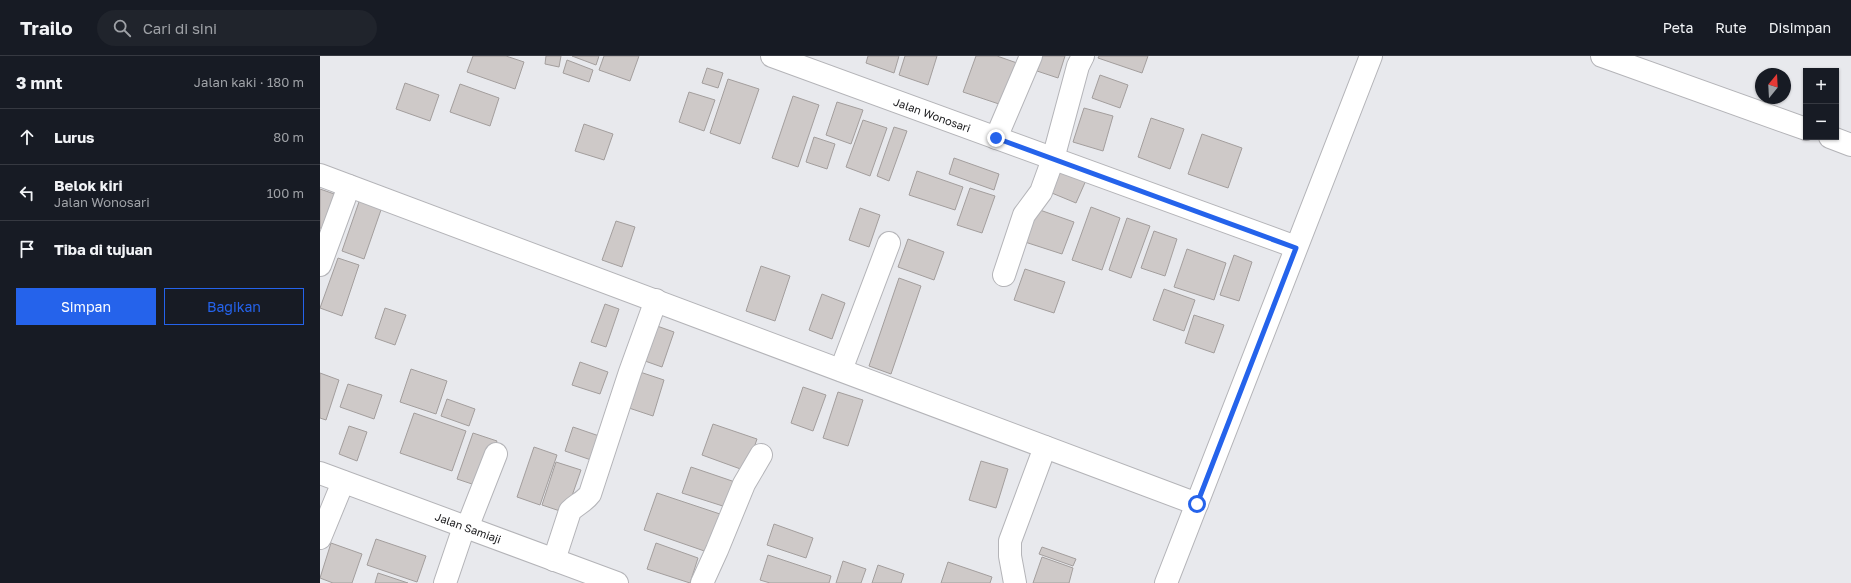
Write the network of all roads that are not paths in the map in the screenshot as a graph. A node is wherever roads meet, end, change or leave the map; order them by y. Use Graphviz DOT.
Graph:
graph roads {
  1 [pos="772,56"];
  2 [pos="1031,56"];
  3 [pos="1084,56"];
  4 [pos="1370,56"];
  5 [pos="1602,56"];
  6 [pos="1803,128"];
  7 [pos="996,138"];
  8 [pos="1838,140"];
  9 [pos="1851,145"];
  10 [pos="1053,159"];
  11 [pos="320,175"];
  12 [pos="349,186"];
  13 [pos="889,243"];
  14 [pos="1296,248"];
  15 [pos="320,265"];
  16 [pos="1004,275"];
  17 [pos="656,300"];
  18 [pos="841,370"];
  19 [pos="1046,447"];
  20 [pos="496,454"];
  21 [pos="760,455"];
  22 [pos="320,473"];
  23 [pos="343,482"];
  24 [pos="1197,504"];
  25 [pos="465,527"];
  26 [pos="320,538"];
  27 [pos="554,560"];
  28 [pos="445,583"];
  29 [pos="617,583"];
  30 [pos="702,583"];
  31 [pos="1015,583"];
  32 [pos="1166,583"];
  1 -- 7 [label="street, Jalan Wonosari"];
  2 -- 7 [label="street"];
  3 -- 10 [label="street"];
  4 -- 14 [label="street"];
  5 -- 6 [label="street"];
  7 -- 10 [label="street, Jalan Wonosari"];
  8 -- 9 [label="street"];
  10 -- 14 [label="street, Jalan Wonosari"];
  10 -- 16 [label="street"];
  11 -- 12 [label="street"];
  12 -- 15 [label="street"];
  12 -- 17 [label="street"];
  13 -- 18 [label="street"];
  14 -- 24 [label="street"];
  17 -- 18 [label="street"];
  17 -- 27 [label="street"];
  18 -- 19 [label="street"];
  19 -- 24 [label="street"];
  19 -- 31 [label="street"];
  20 -- 25 [label="street"];
  21 -- 30 [label="street"];
  22 -- 23 [label="street, Jalan Samiaji"];
  23 -- 25 [label="street, Jalan Samiaji"];
  23 -- 26 [label="street"];
  24 -- 32 [label="street"];
  25 -- 27 [label="street, Jalan Samiaji"];
  25 -- 28 [label="street"];
  27 -- 29 [label="street, Jalan Samiaji"];
}
